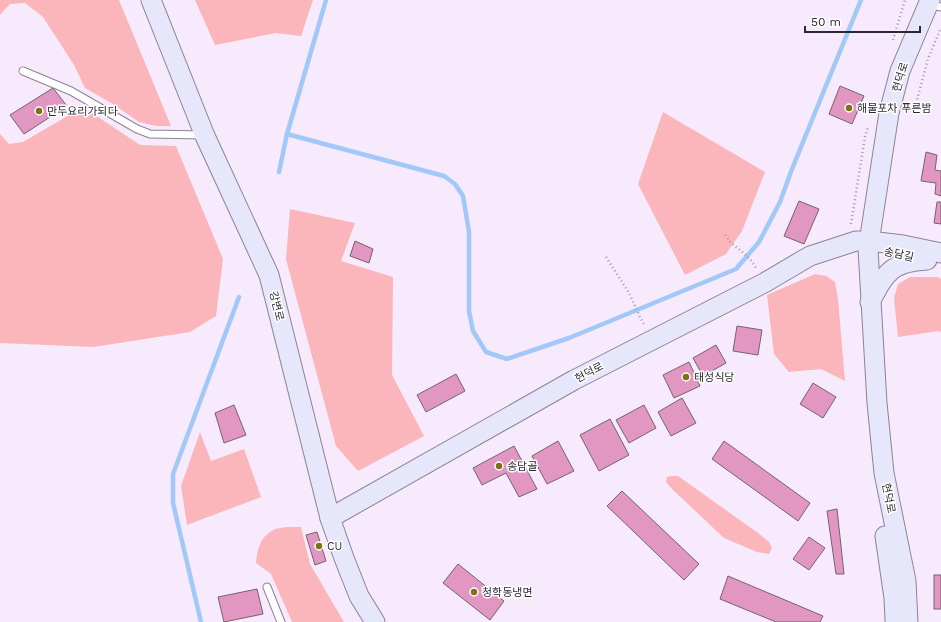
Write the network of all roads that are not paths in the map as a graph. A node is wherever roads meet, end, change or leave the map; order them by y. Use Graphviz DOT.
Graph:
graph roads {
  1 [pos="151,0"];
  2 [pos="933,4"];
  3 [pos="23,71"];
  4 [pos="205,136"];
  5 [pos="862,245"];
  6 [pos="936,259"];
  7 [pos="870,302"];
  8 [pos="330,518"];
  9 [pos="267,587"];
  10 [pos="281,622"];
  11 [pos="375,622"];
  12 [pos="895,622"];
  13 [pos="908,622"];
  1 -- 4 [label="street, 강변로"];
  2 -- 5 [label="street, 현덕로"];
  3 -- 4 [label="lane"];
  4 -- 8 [label="street, 강변로"];
  5 -- 6 [label="street, 송담길"];
  5 -- 7 [label="street, 현덕로"];
  5 -- 8 [label="street, 현덕로"];
  5 -- 12 [label="street, 현덕로"];
  6 -- 7 [label="street"];
  7 -- 13 [label="street, 현덕로"];
  8 -- 11 [label="street, 강변로"];
  9 -- 10 [label="lane"];
}
